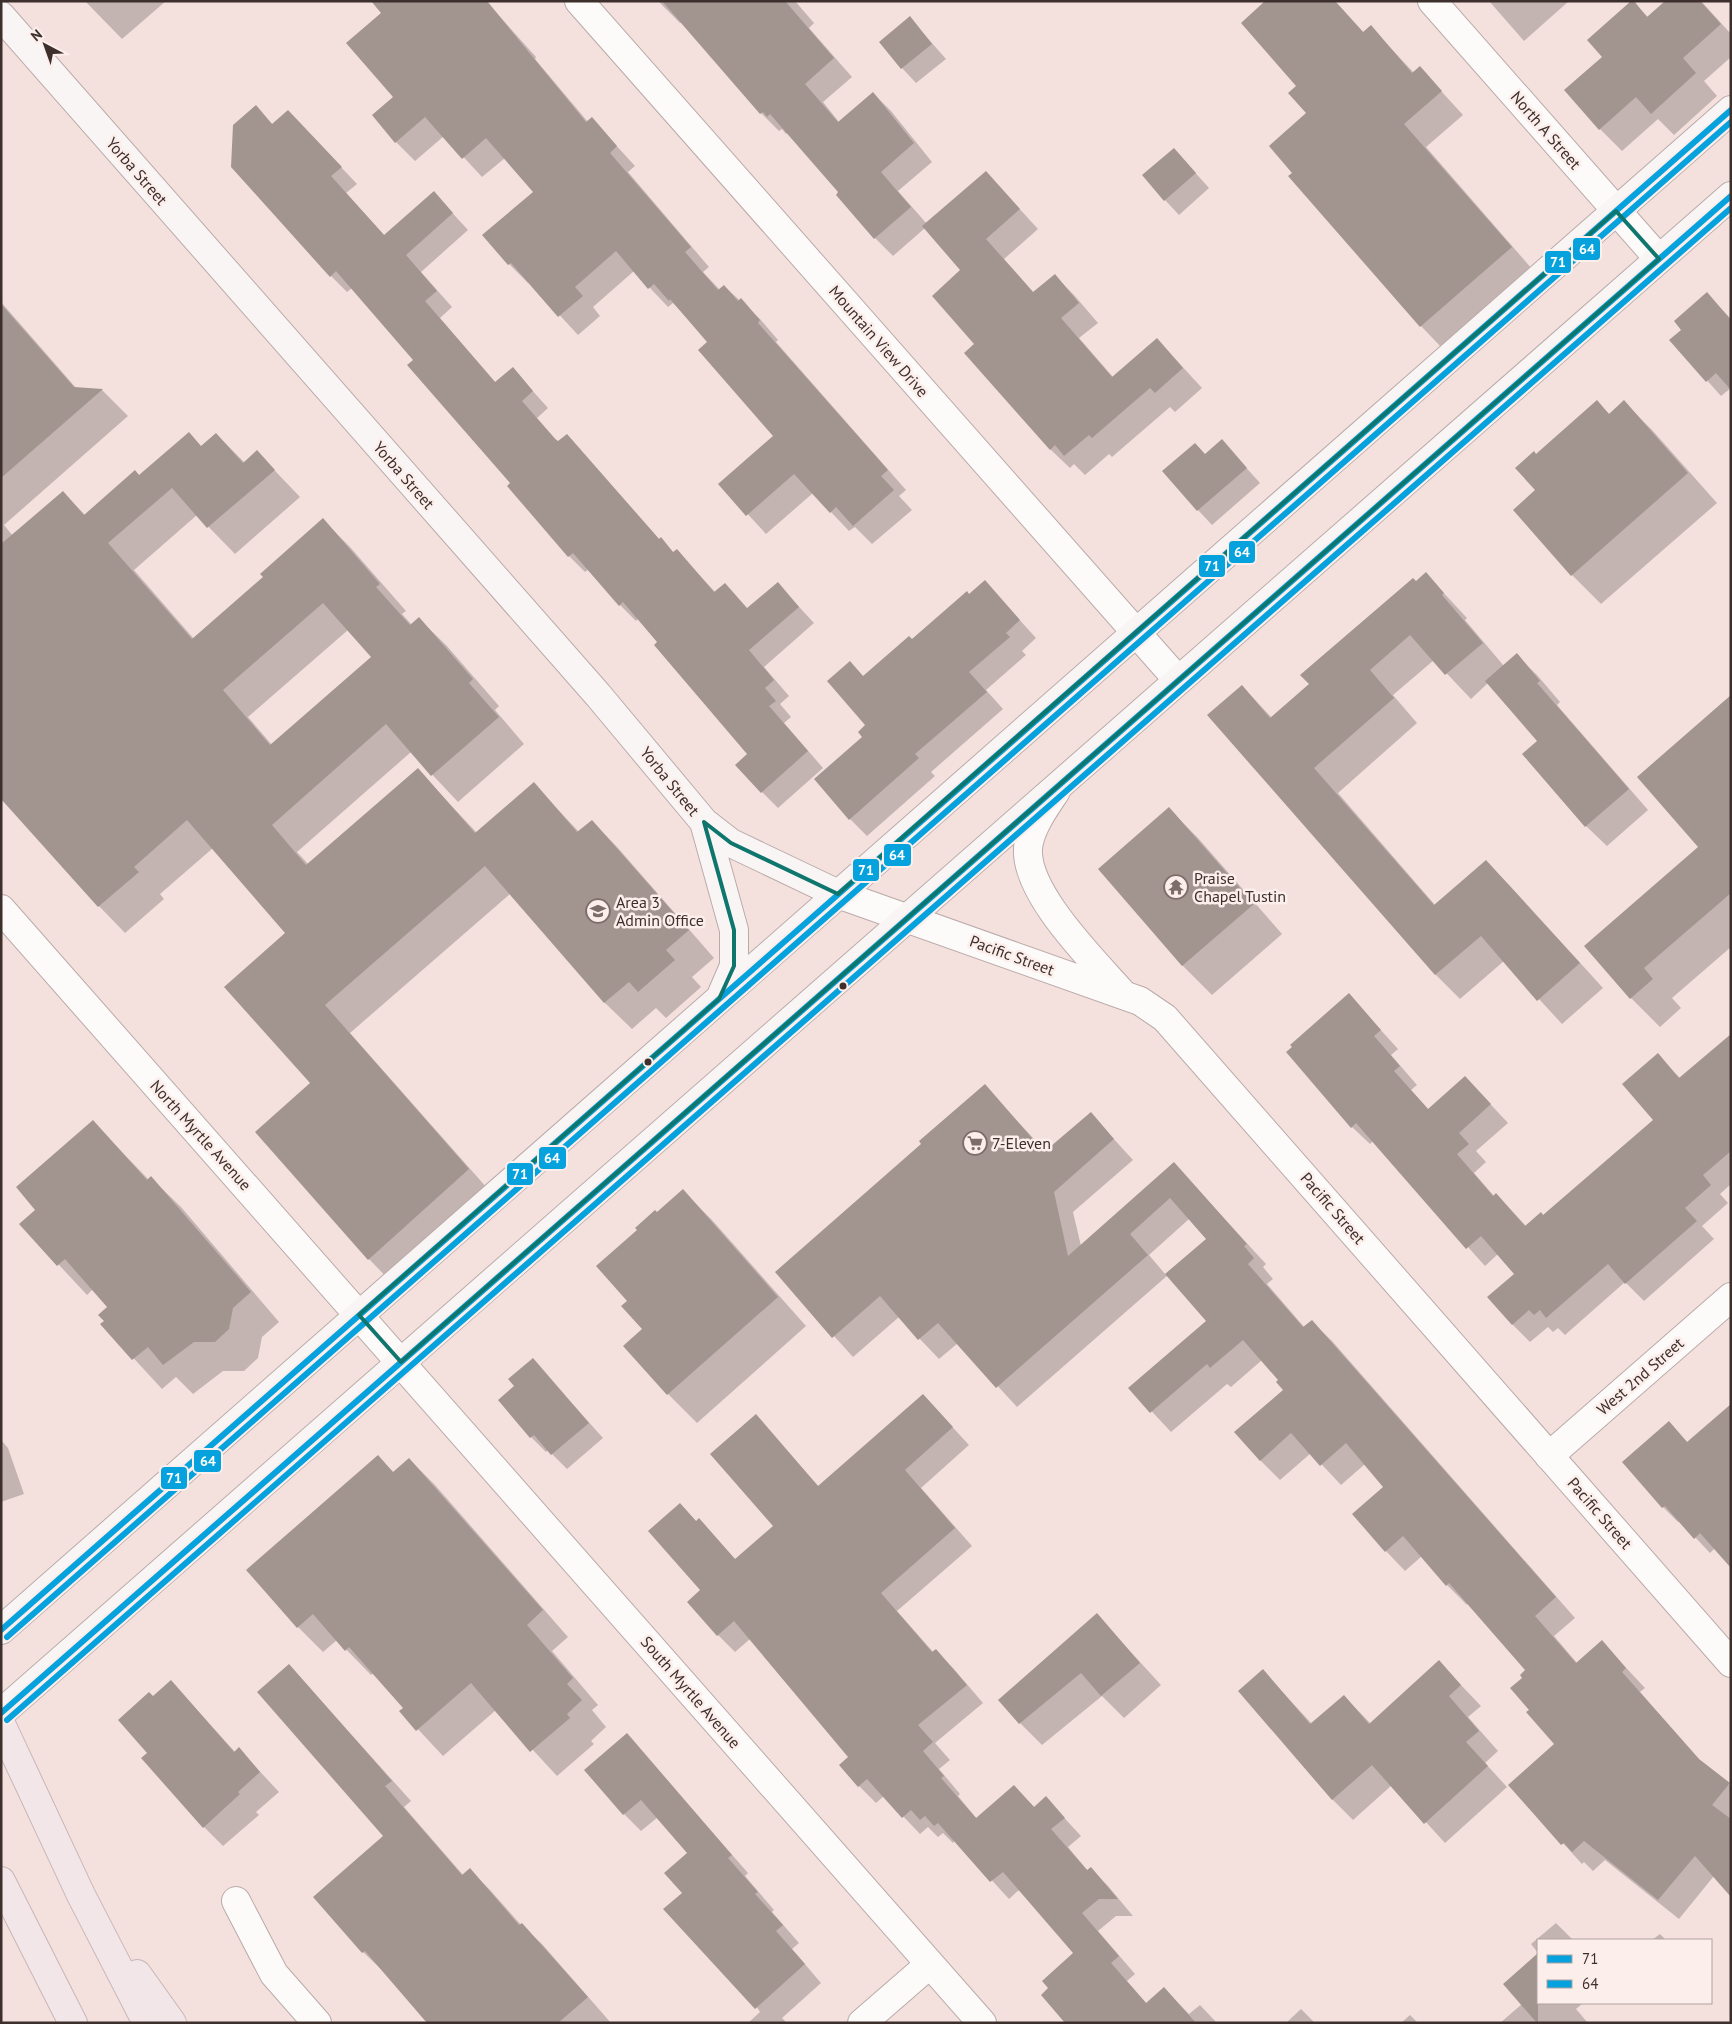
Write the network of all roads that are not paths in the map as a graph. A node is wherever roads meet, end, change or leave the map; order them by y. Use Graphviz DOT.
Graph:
graph roads {
  1 [pos="580,1"];
  2 [pos="1432,1"];
  3 [pos="1,16"];
  4 [pos="1731,110"];
  5 [pos="1731,196"];
  6 [pos="1616,211"];
  7 [pos="1659,259"];
  8 [pos="1136,633"];
  9 [pos="1178,680"];
  10 [pos="1060,784"];
  11 [pos="704,822"];
  12 [pos="838,894"];
  13 [pos="1,909"];
  14 [pos="908,917"];
  15 [pos="1124,996"];
  16 [pos="719,999"];
  17 [pos="1731,1297"];
  18 [pos="359,1315"];
  19 [pos="401,1362"];
  20 [pos="1549,1456"];
  21 [pos="2,1629"];
  22 [pos="1731,1663"];
  23 [pos="1,1712"];
  24 [pos="1,1724"];
  25 [pos="1,1881"];
  26 [pos="81,1895"];
  27 [pos="236,1901"];
  28 [pos="930,1964"];
  29 [pos="73,2023"];
  30 [pos="146,2023"];
  31 [pos="172,2023"];
  32 [pos="318,2023"];
  33 [pos="862,2023"];
  34 [pos="982,2023"];
  1 -- 8 [label="street, Mountain View Drive"];
  2 -- 6 [label="street, North A Street"];
  3 -- 11 [label="main road, Yorba Street"];
  4 -- 6 [label="main road"];
  5 -- 7 [label="main road"];
  6 -- 7 [label="street, North A Street"];
  6 -- 8 [label="main road"];
  7 -- 9 [label="main road"];
  8 -- 9 [label="street, Mountain View Drive"];
  8 -- 12 [label="main road"];
  9 -- 10 [label="main road"];
  10 -- 14 [label="main road"];
  10 -- 15 [label="street"];
  11 -- 12 [label="main road, Yorba Street"];
  11 -- 16 [label="main road"];
  12 -- 14 [label="street, Pacific Street"];
  12 -- 16 [label="main road"];
  13 -- 18 [label="street, North Myrtle Avenue"];
  14 -- 15 [label="street, Pacific Street"];
  14 -- 19 [label="main road"];
  15 -- 20 [label="street, Pacific Street"];
  16 -- 18 [label="main road"];
  17 -- 20 [label="street, West 2nd Street"];
  18 -- 19 [label="street, North Myrtle Avenue"];
  18 -- 21 [label="main road"];
  19 -- 23 [label="main road"];
  19 -- 28 [label="street, South Myrtle Avenue"];
  20 -- 22 [label="street, Pacific Street"];
  24 -- 26 [label="highway"];
  25 -- 29 [label="highway"];
  26 -- 30 [label="highway"];
  26 -- 31 [label="highway"];
  27 -- 32 [label="street"];
  28 -- 33 [label="street"];
  28 -- 34 [label="street, South Myrtle Avenue"];
}
